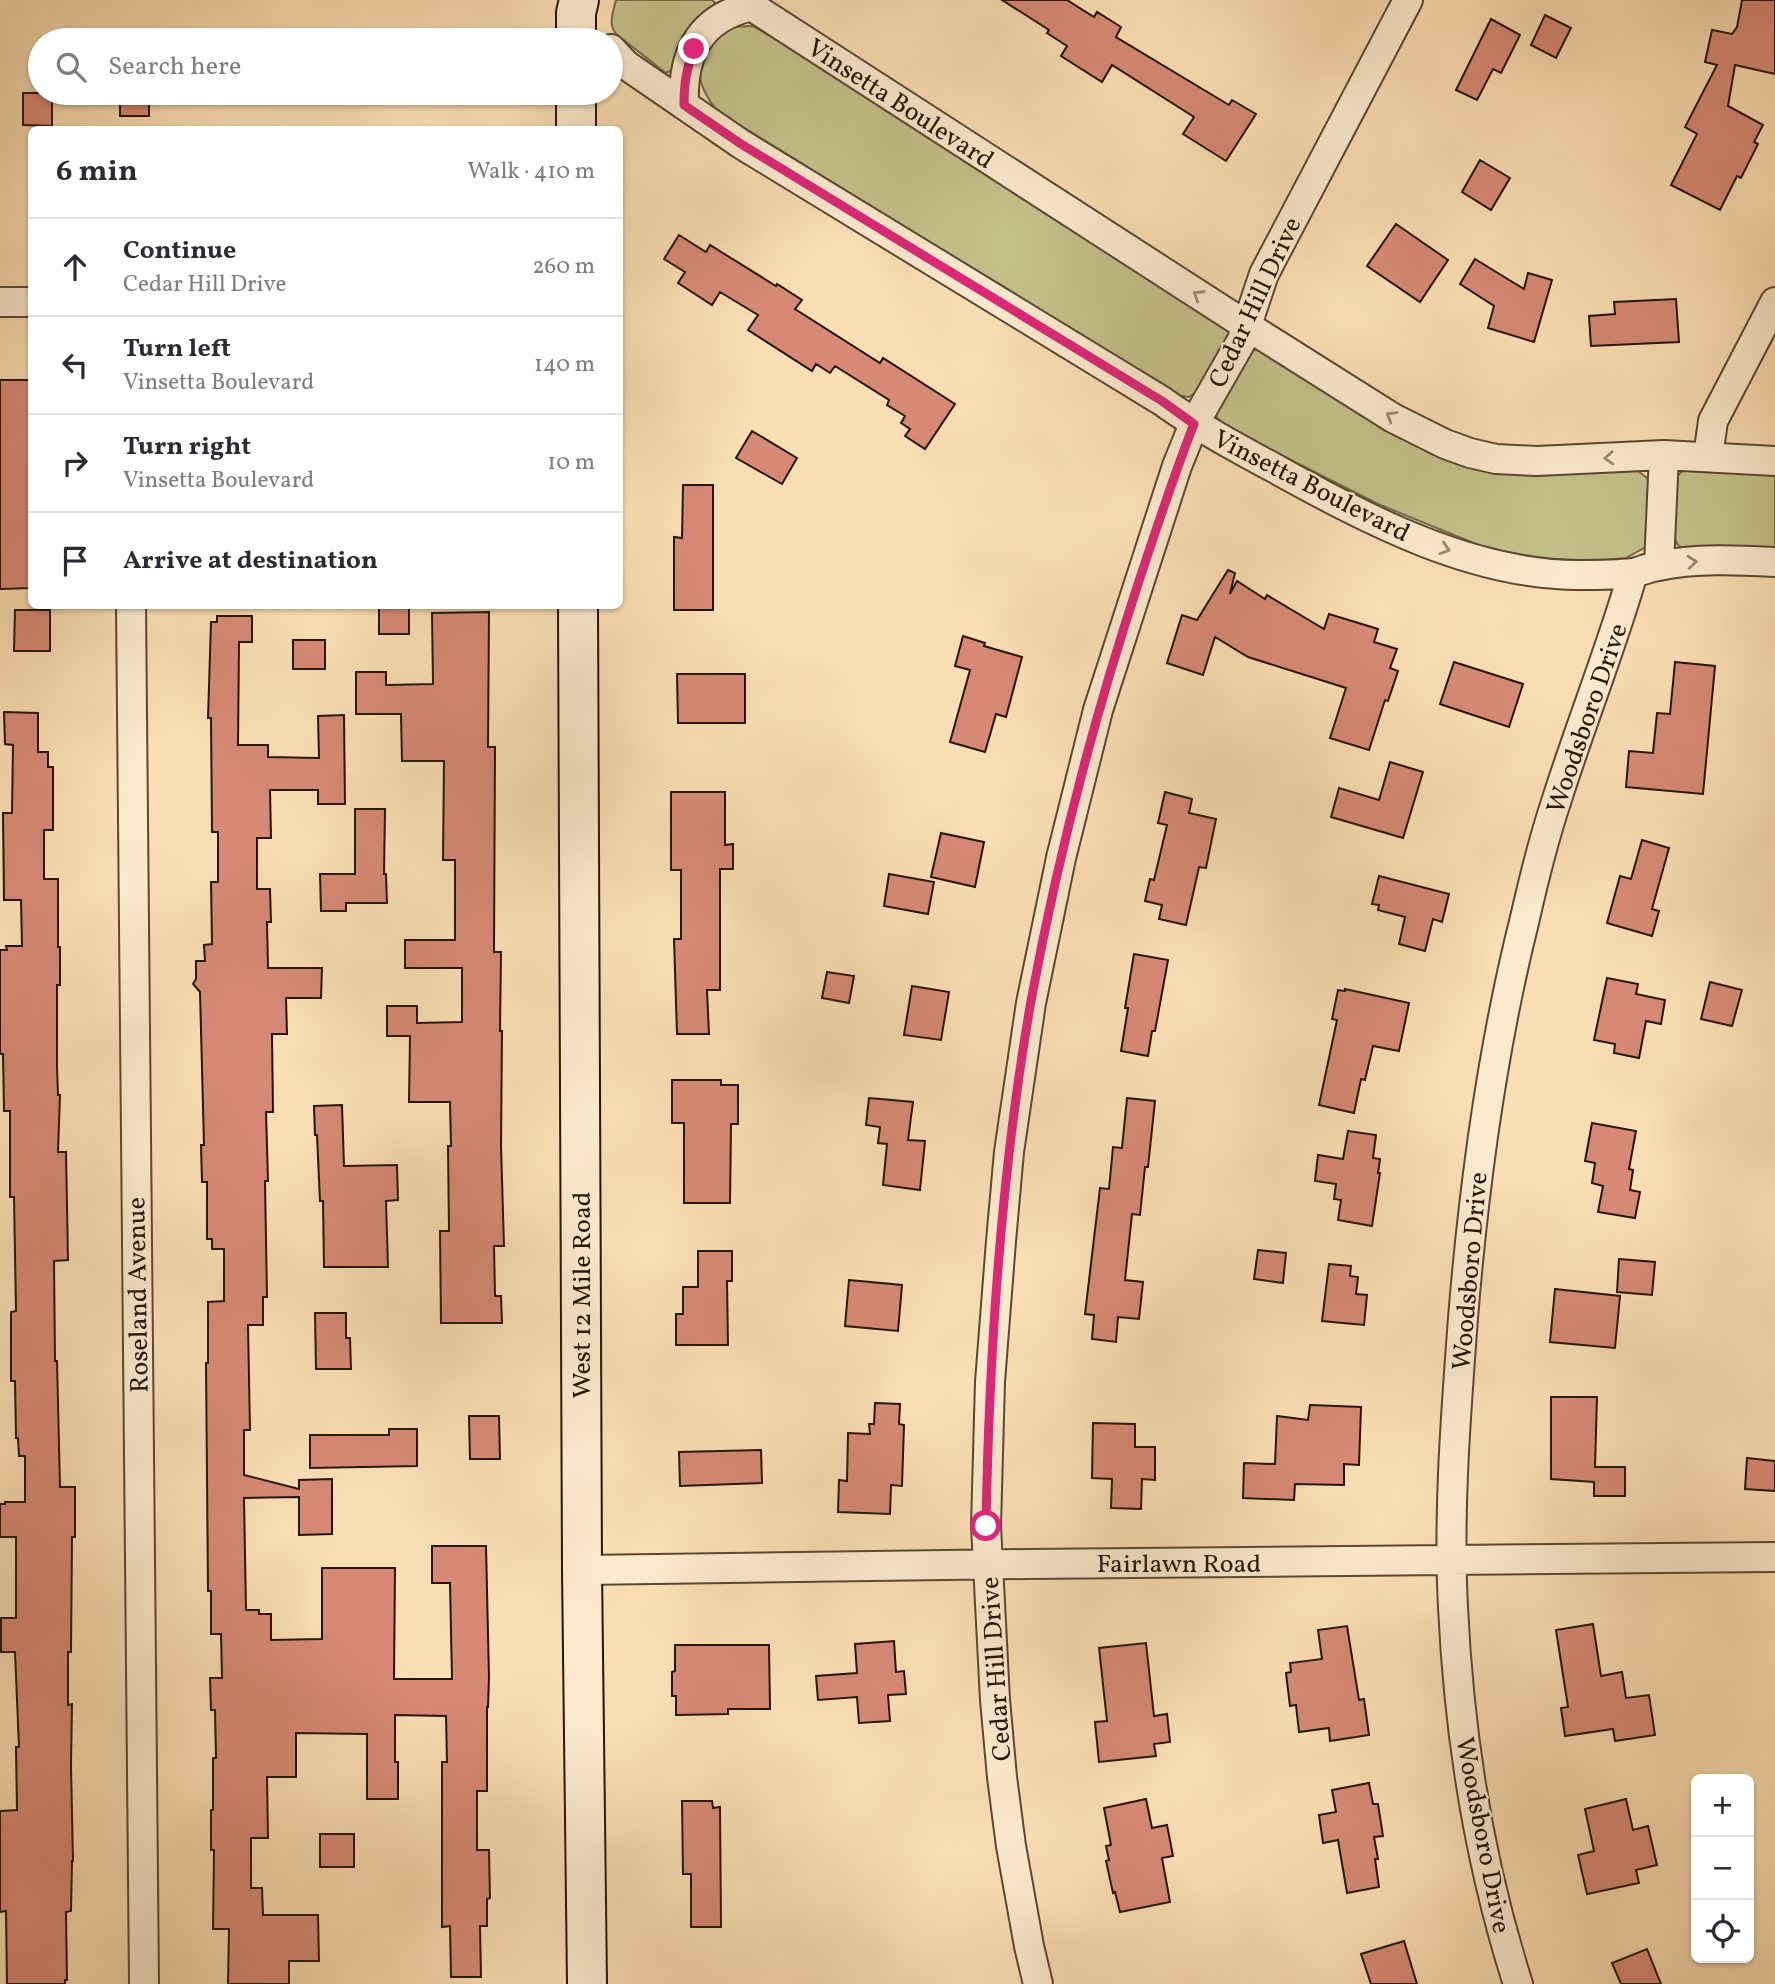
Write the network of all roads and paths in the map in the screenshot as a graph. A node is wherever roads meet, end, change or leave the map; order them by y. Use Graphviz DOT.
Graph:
graph roads {
  1 [pos="1408,0"];
  2 [pos="747,3"];
  3 [pos="575,9"];
  4 [pos="592,28"];
  5 [pos="623,62"];
  6 [pos="576,105"];
  7 [pos="684,105"];
  8 [pos="576,126"];
  9 [pos="0,302"];
  10 [pos="28,302"];
  11 [pos="1775,302"];
  12 [pos="1247,326"];
  13 [pos="1194,424"];
  14 [pos="1664,455"];
  15 [pos="1708,457"];
  16 [pos="1775,461"];
  17 [pos="1775,562"];
  18 [pos="1646,569"];
  19 [pos="131,609"];
  20 [pos="578,609"];
  21 [pos="1775,1557"];
  22 [pos="1452,1560"];
  23 [pos="988,1564"];
  24 [pos="582,1570"];
  25 [pos="144,1984"];
  26 [pos="587,1984"];
  27 [pos="1038,1984"];
  28 [pos="1518,1984"];
  1 -- 12 [label="street, Cedar Hill Drive"];
  2 -- 7 [label="street, Vinsetta Boulevard"];
  12 -- 2 [label="street, Vinsetta Boulevard, one-way"];
  3 -- 4 [label="street"];
  5 -- 7 [label="street, Vinsetta Boulevard"];
  6 -- 8 [label="main road"];
  7 -- 13 [label="street, Vinsetta Boulevard"];
  9 -- 10 [label="street"];
  11 -- 15 [label="street"];
  12 -- 13 [label="street, Cedar Hill Drive"];
  14 -- 12 [label="street, Vinsetta Boulevard, one-way"];
  13 -- 18 [label="street, Vinsetta Boulevard, one-way"];
  13 -- 23 [label="street, Cedar Hill Drive"];
  14 -- 15 [label="street, Vinsetta Boulevard"];
  14 -- 18 [label="street, Woodsboro Drive"];
  15 -- 16 [label="street, Vinsetta Boulevard"];
  18 -- 17 [label="street, Vinsetta Boulevard, one-way"];
  18 -- 22 [label="street, Woodsboro Drive"];
  19 -- 25 [label="street, Roseland Avenue"];
  20 -- 24 [label="main road, West 12 Mile Road"];
  21 -- 22 [label="street, Fairlawn Road"];
  22 -- 23 [label="street, Fairlawn Road"];
  22 -- 28 [label="street, Woodsboro Drive"];
  23 -- 24 [label="street, Fairlawn Road"];
  23 -- 27 [label="street, Cedar Hill Drive"];
  24 -- 26 [label="main road, West 12 Mile Road"];
}
